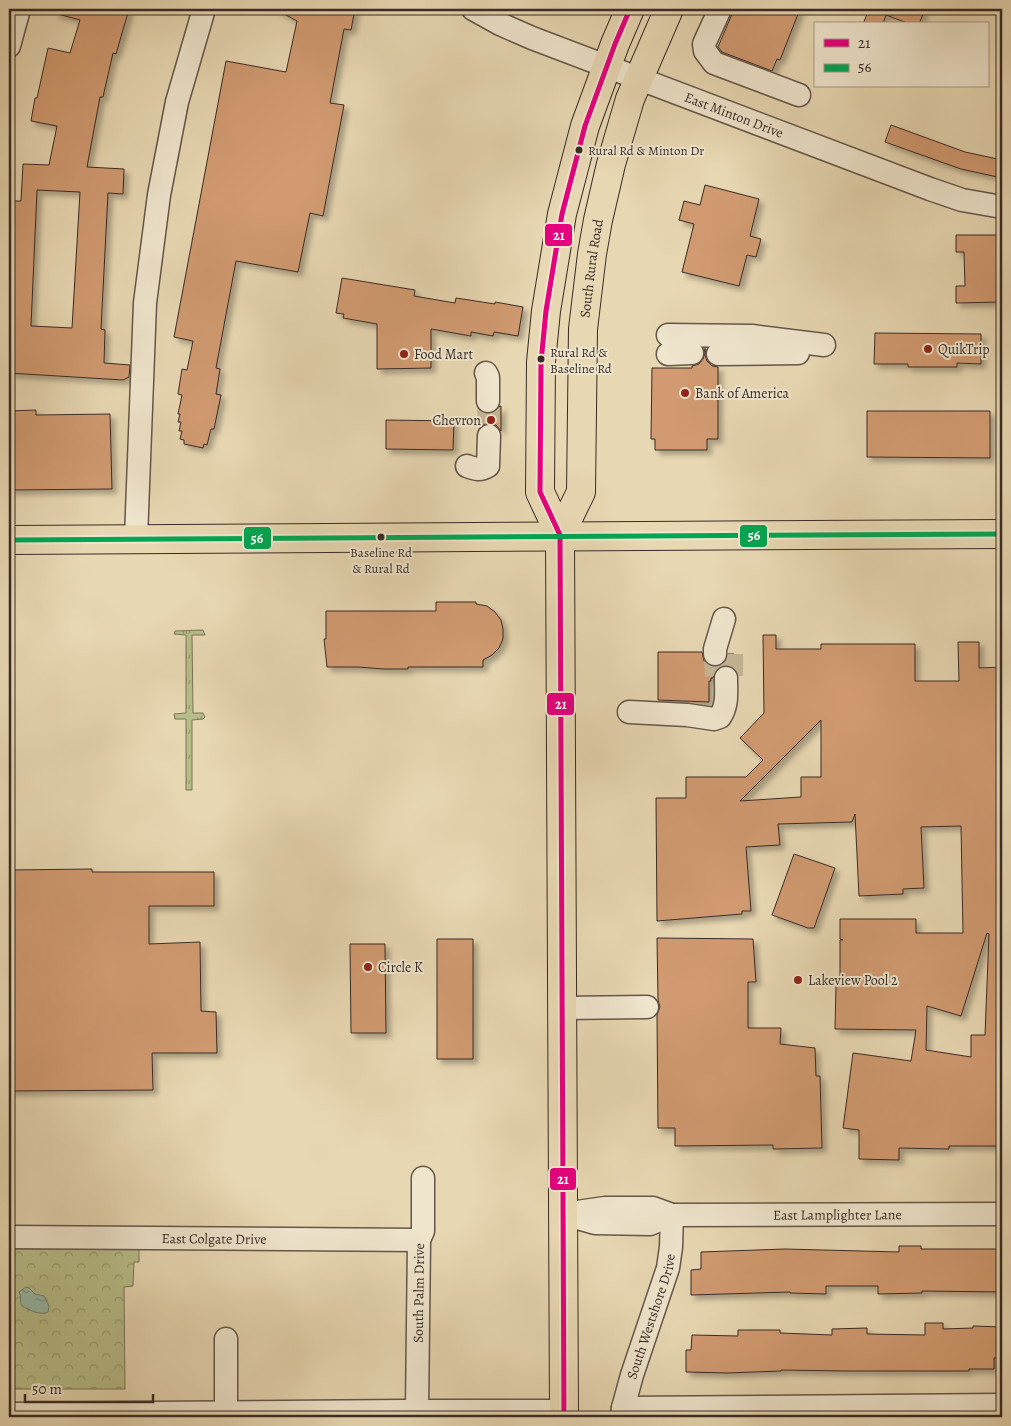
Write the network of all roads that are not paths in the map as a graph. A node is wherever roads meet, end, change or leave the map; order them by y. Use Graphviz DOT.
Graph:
graph roads {
  1 [pos="19,9"];
  2 [pos="204,9"];
  3 [pos="473,9"];
  4 [pos="630,9"];
  5 [pos="670,9"];
  6 [pos="720,9"];
  7 [pos="10,35"];
  8 [pos="606,67"];
  9 [pos="638,79"];
  10 [pos="799,95"];
  11 [pos="1002,207"];
  12 [pos="692,350"];
  13 [pos="718,350"];
  14 [pos="486,373"];
  15 [pos="488,400"];
  16 [pos="489,436"];
  17 [pos="467,466"];
  18 [pos="1002,534"];
  19 [pos="560,535"];
  20 [pos="136,538"];
  21 [pos="9,540"];
  22 [pos="724,619"];
  23 [pos="724,654"];
  24 [pos="724,678"];
  25 [pos="629,712"];
  26 [pos="562,1008"];
  27 [pos="647,1008"];
  28 [pos="423,1178"];
  29 [pos="564,1214"];
  30 [pos="1002,1214"];
  31 [pos="672,1215"];
  32 [pos="9,1237"];
  33 [pos="419,1240"];
  34 [pos="226,1340"];
  35 [pos="1002,1405"];
  36 [pos="226,1412"];
  37 [pos="409,1413"];
  38 [pos="622,1413"];
  39 [pos="9,1414"];
  40 [pos="564,1414"];
  1 -- 7 [label="street"];
  2 -- 20 [label="street"];
  3 -- 8 [label="street, East Minton Drive"];
  4 -- 8 [label="main road, South Rural Road"];
  5 -- 9 [label="main road, South Rural Road"];
  6 -- 10 [label="street"];
  8 -- 9 [label="street, East Minton Drive"];
  8 -- 19 [label="main road, South Rural Road"];
  9 -- 11 [label="street, East Minton Drive"];
  9 -- 19 [label="main road, South Rural Road"];
  12 -- 13 [label="street"];
  14 -- 15 [label="street"];
  16 -- 17 [label="street"];
  18 -- 19 [label="main road"];
  19 -- 20 [label="main road"];
  19 -- 26 [label="main road, South Rural Road"];
  20 -- 21 [label="main road"];
  22 -- 23 [label="street"];
  24 -- 25 [label="street"];
  26 -- 27 [label="street"];
  26 -- 29 [label="main road, South Rural Road"];
  28 -- 33 [label="street, South Palm Drive"];
  29 -- 31 [label="street, East Lamplighter Lane"];
  29 -- 40 [label="main road, South Rural Road"];
  30 -- 31 [label="street, East Lamplighter Lane"];
  31 -- 38 [label="street, South Westshore Drive"];
  32 -- 33 [label="street, East Colgate Drive"];
  33 -- 37 [label="street, South Palm Drive"];
  34 -- 36 [label="street"];
  35 -- 38 [label="street"];
  36 -- 37 [label="street"];
  36 -- 39 [label="street"];
  37 -- 40 [label="street"];
}
